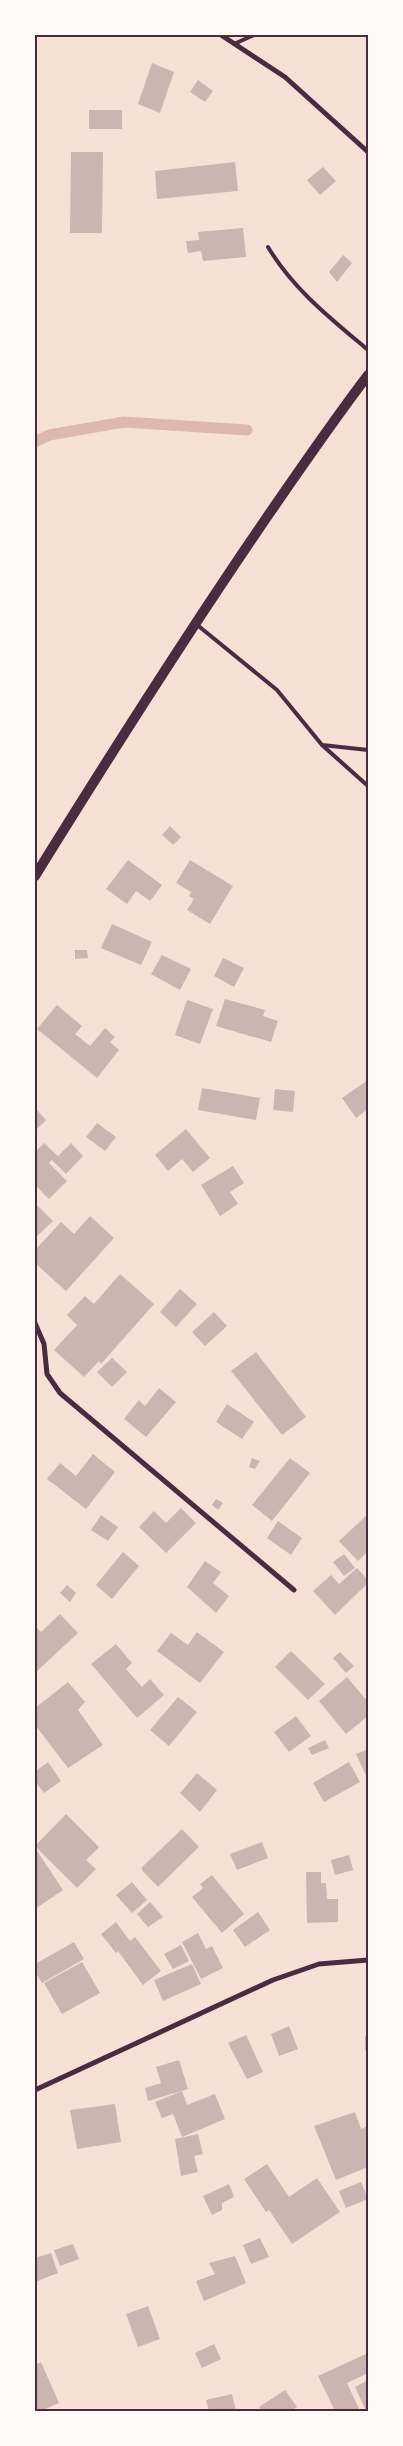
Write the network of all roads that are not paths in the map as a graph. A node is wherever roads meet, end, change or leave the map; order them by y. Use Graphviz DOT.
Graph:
graph roads {
  1 [pos="221,35"];
  2 [pos="255,35"];
  3 [pos="234,44"];
  4 [pos="368,152"];
  5 [pos="268,247"];
  6 [pos="368,350"];
  7 [pos="368,375"];
  8 [pos="194,622"];
  9 [pos="322,745"];
  10 [pos="368,750"];
  11 [pos="368,786"];
  12 [pos="35,876"];
  13 [pos="35,1323"];
  14 [pos="294,1590"];
  15 [pos="368,1960"];
  16 [pos="35,2090"];
  1 -- 3 [label="street"];
  2 -- 3 [label="lane"];
  3 -- 4 [label="street"];
  5 -- 6 [label="lane"];
  7 -- 8 [label="main road"];
  8 -- 9 [label="lane"];
  8 -- 12 [label="main road"];
  9 -- 10 [label="lane"];
  9 -- 11 [label="lane"];
  13 -- 14 [label="street"];
  15 -- 16 [label="street"];
}
